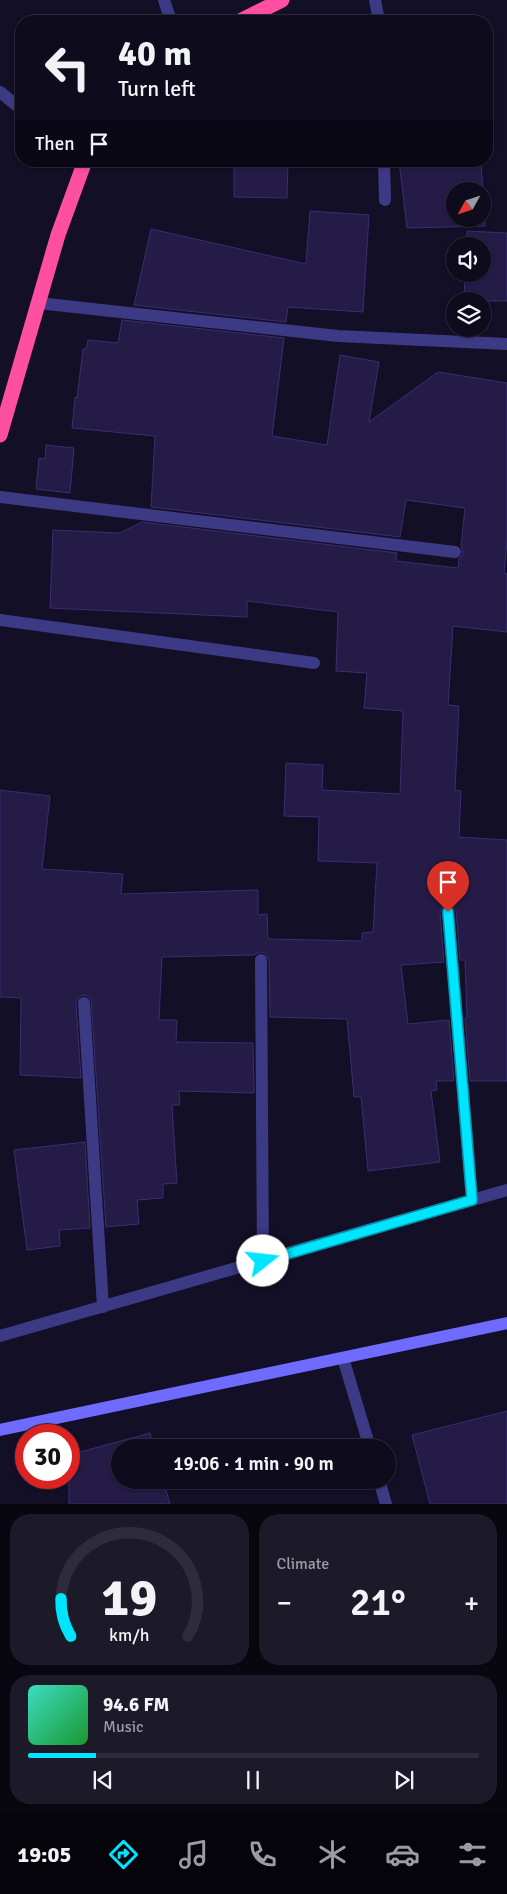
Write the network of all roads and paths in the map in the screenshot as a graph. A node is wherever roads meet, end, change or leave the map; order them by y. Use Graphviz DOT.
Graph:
graph roads {
  1 [pos="164,0"];
  2 [pos="282,0"];
  3 [pos="375,0"];
  4 [pos="169,15"];
  5 [pos="252,15"];
  6 [pos="378,15"];
  7 [pos="0,92"];
  8 [pos="15,104"];
  9 [pos="83,167"];
  10 [pos="384,167"];
  11 [pos="385,200"];
  12 [pos="38,303"];
  13 [pos="507,344"];
  14 [pos="0,435"];
  15 [pos="0,497"];
  16 [pos="455,552"];
  17 [pos="0,620"];
  18 [pos="314,663"];
  19 [pos="448,912"];
  20 [pos="261,960"];
  21 [pos="84,1004"];
  22 [pos="507,1190"];
  23 [pos="472,1200"];
  24 [pos="263,1261"];
  25 [pos="103,1307"];
  26 [pos="507,1323"];
  27 [pos="0,1336"];
  28 [pos="343,1358"];
  29 [pos="0,1430"];
  30 [pos="367,1439"];
  31 [pos="382,1489"];
  32 [pos="386,1504"];
  1 -- 4 [label="street"];
  2 -- 5 [label="highway"];
  3 -- 6 [label="street"];
  7 -- 8 [label="street"];
  9 -- 12 [label="highway"];
  10 -- 11 [label="street"];
  12 -- 13 [label="street"];
  12 -- 14 [label="highway"];
  15 -- 16 [label="street"];
  17 -- 18 [label="street"];
  19 -- 23 [label="street"];
  20 -- 24 [label="street"];
  21 -- 25 [label="street"];
  22 -- 23 [label="street"];
  23 -- 24 [label="street"];
  24 -- 25 [label="street"];
  25 -- 27 [label="street"];
  26 -- 28 [label="main road"];
  28 -- 29 [label="main road"];
  28 -- 30 [label="street"];
  31 -- 32 [label="street"];
}
